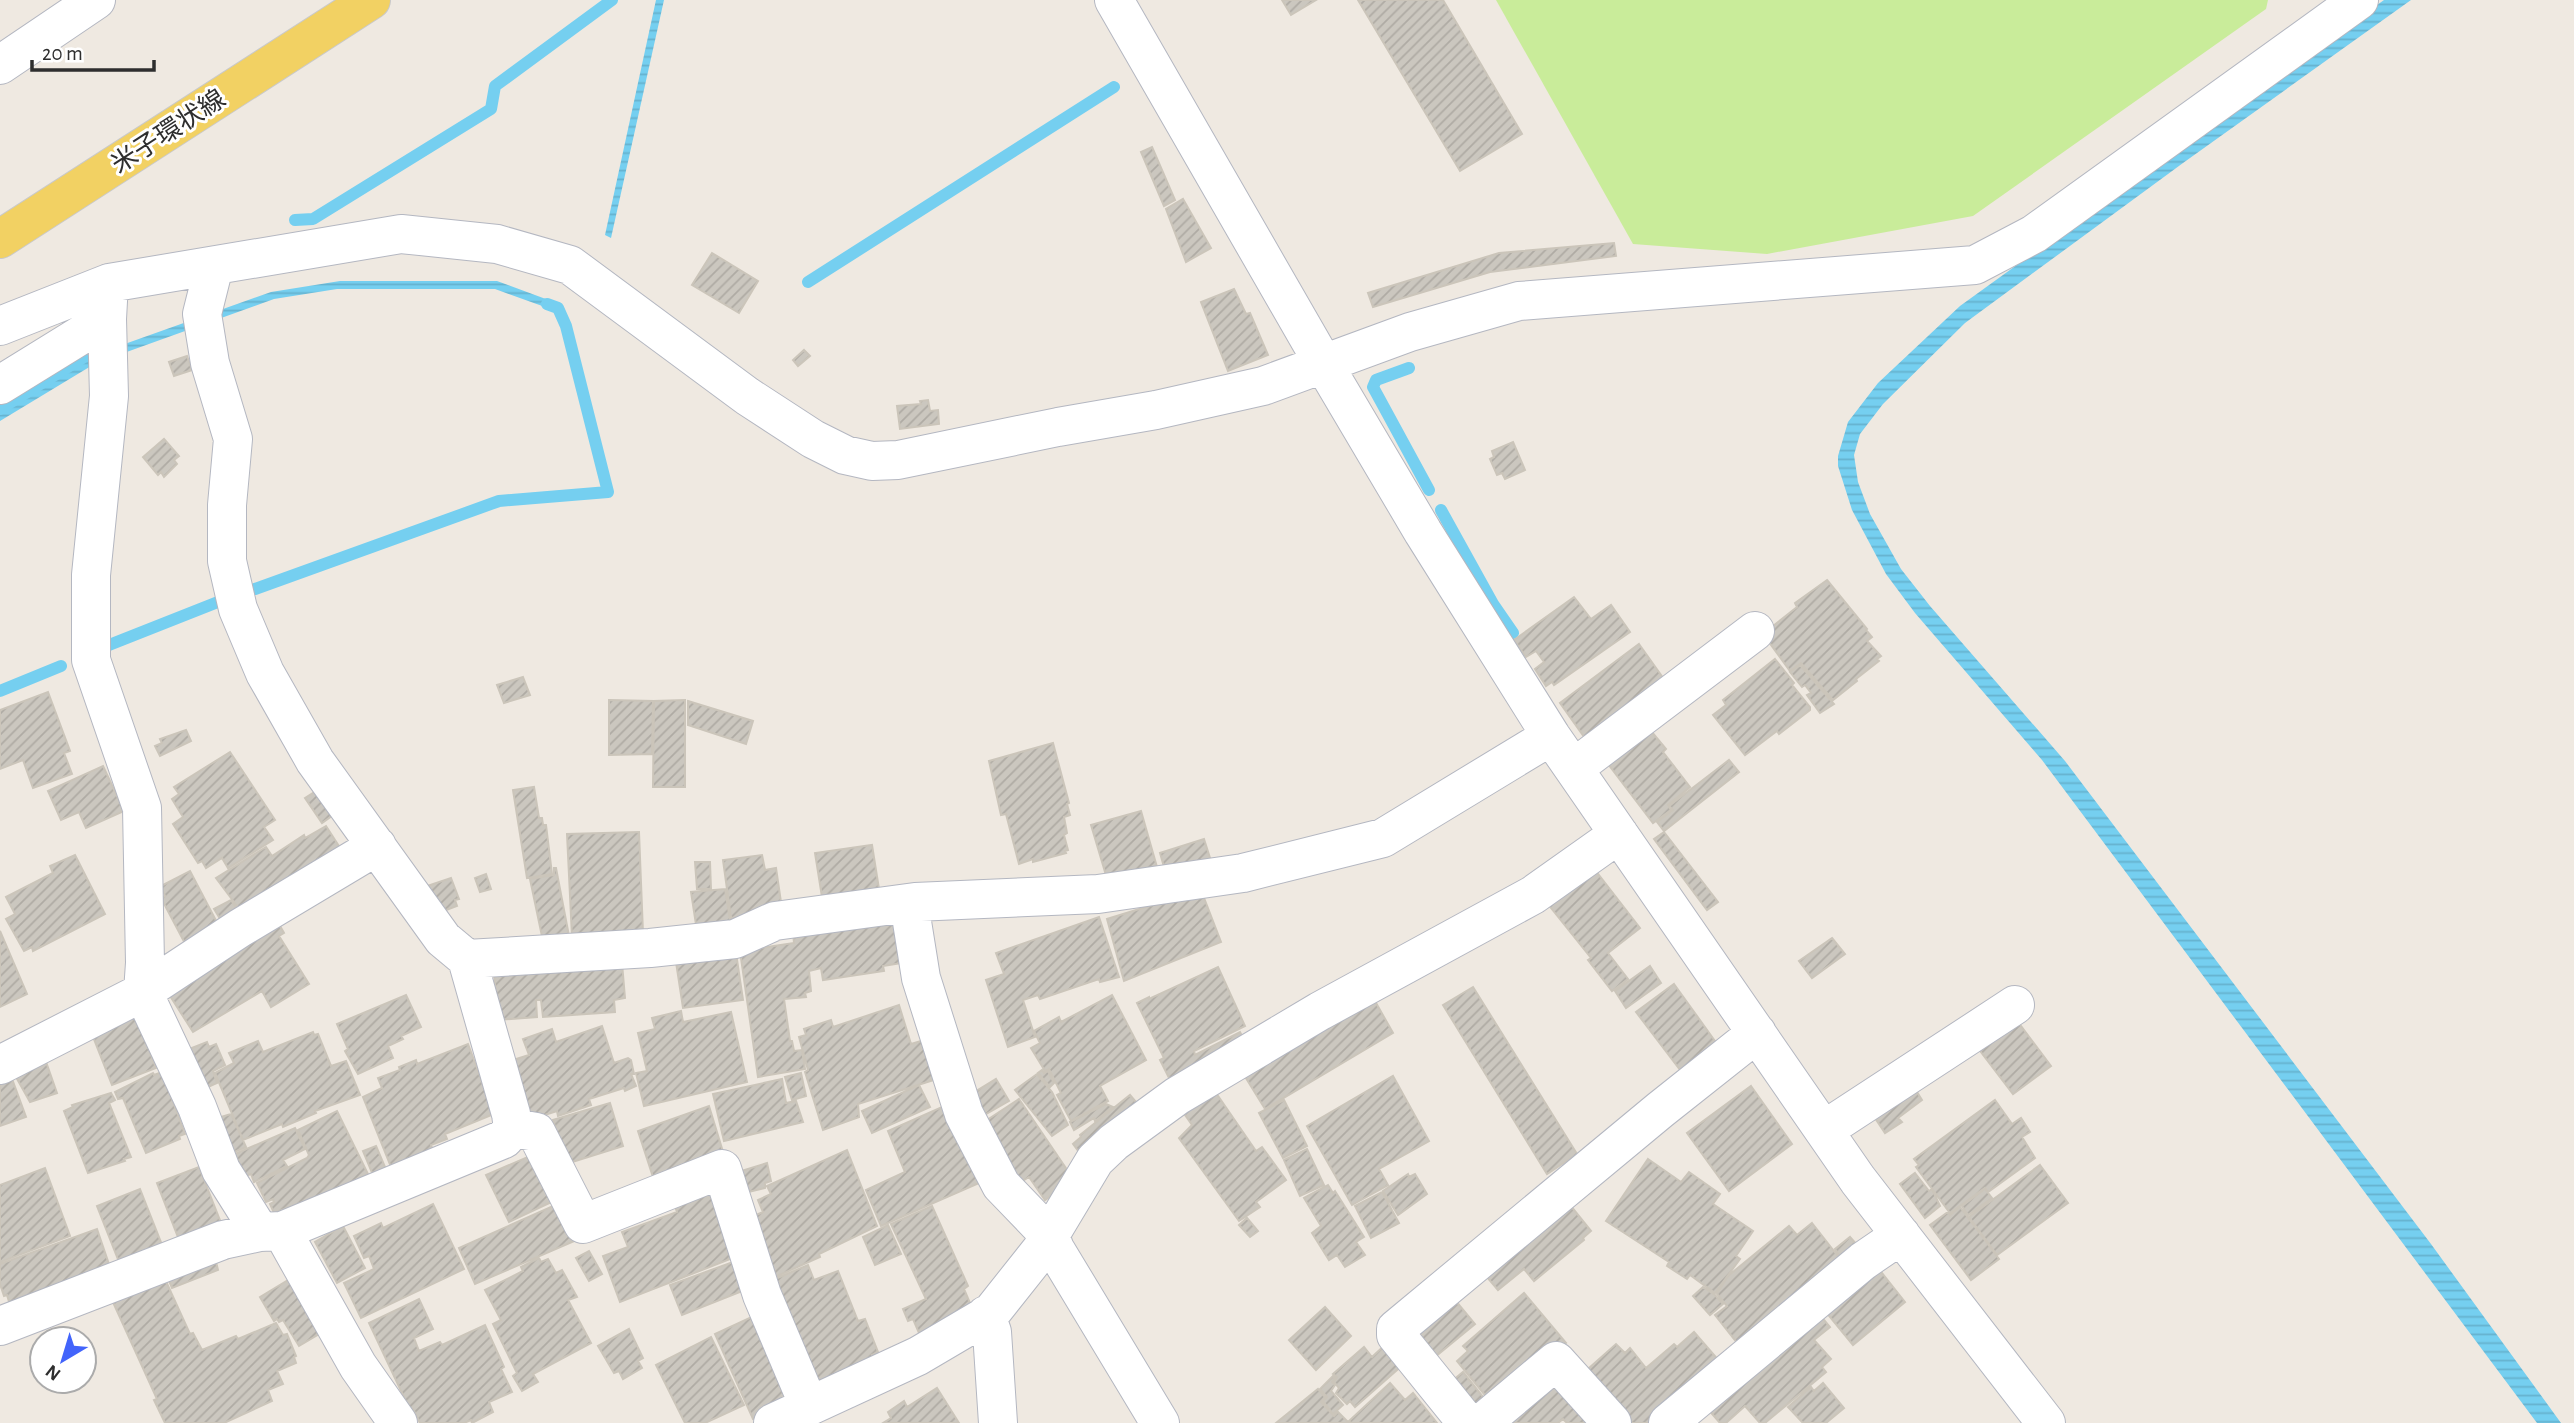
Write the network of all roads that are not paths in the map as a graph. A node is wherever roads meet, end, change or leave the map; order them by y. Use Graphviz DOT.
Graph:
graph roads {
  1 [pos="96,0"];
  2 [pos="371,0"];
  3 [pos="1114,0"];
  4 [pos="2359,0"];
  5 [pos="0,65"];
  6 [pos="0,239"];
  7 [pos="214,266"];
  8 [pos="0,326"];
  9 [pos="109,326"];
  10 [pos="1323,363"];
  11 [pos="0,385"];
  12 [pos="1755,631"];
  13 [pos="1551,736"];
  14 [pos="1574,768"];
  15 [pos="1619,834"];
  16 [pos="377,846"];
  17 [pos="909,903"];
  18 [pos="467,959"];
  19 [pos="143,992"];
  20 [pos="2015,1005"];
  21 [pos="1757,1033"];
  22 [pos="0,1065"];
  23 [pos="513,1128"];
  24 [pos="1824,1130"];
  25 [pos="271,1232"];
  26 [pos="1901,1235"];
  27 [pos="1050,1236"];
  28 [pos="986,1315"];
  29 [pos="0,1326"];
  30 [pos="809,1406"];
  31 [pos="398,1423"];
  32 [pos="773,1423"];
  33 [pos="998,1423"];
  34 [pos="1160,1423"];
  35 [pos="1467,1423"];
  36 [pos="1482,1423"];
  37 [pos="1612,1423"];
  38 [pos="1668,1423"];
  39 [pos="2046,1423"];
  1 -- 5 [label="street"];
  2 -- 6 [label="main road, 米子環状線"];
  3 -- 10 [label="street"];
  4 -- 10 [label="street"];
  7 -- 9 [label="street"];
  7 -- 10 [label="street"];
  7 -- 16 [label="street"];
  8 -- 9 [label="street"];
  9 -- 11 [label="street"];
  9 -- 19 [label="street"];
  10 -- 13 [label="street"];
  12 -- 14 [label="street"];
  13 -- 14 [label="street"];
  13 -- 17 [label="street"];
  14 -- 15 [label="street"];
  15 -- 21 [label="street"];
  15 -- 27 [label="street"];
  16 -- 18 [label="street"];
  16 -- 19 [label="street"];
  17 -- 18 [label="street"];
  17 -- 27 [label="street"];
  18 -- 23 [label="street"];
  19 -- 22 [label="street"];
  19 -- 25 [label="street"];
  20 -- 24 [label="street"];
  21 -- 24 [label="street"];
  21 -- 35 [label="street"];
  23 -- 25 [label="street"];
  23 -- 30 [label="street"];
  24 -- 26 [label="street"];
  25 -- 29 [label="street"];
  25 -- 31 [label="street"];
  26 -- 38 [label="street"];
  26 -- 39 [label="street"];
  27 -- 28 [label="street"];
  27 -- 34 [label="street"];
  28 -- 30 [label="street"];
  28 -- 33 [label="street"];
  30 -- 32 [label="street"];
  36 -- 37 [label="street"];
}
